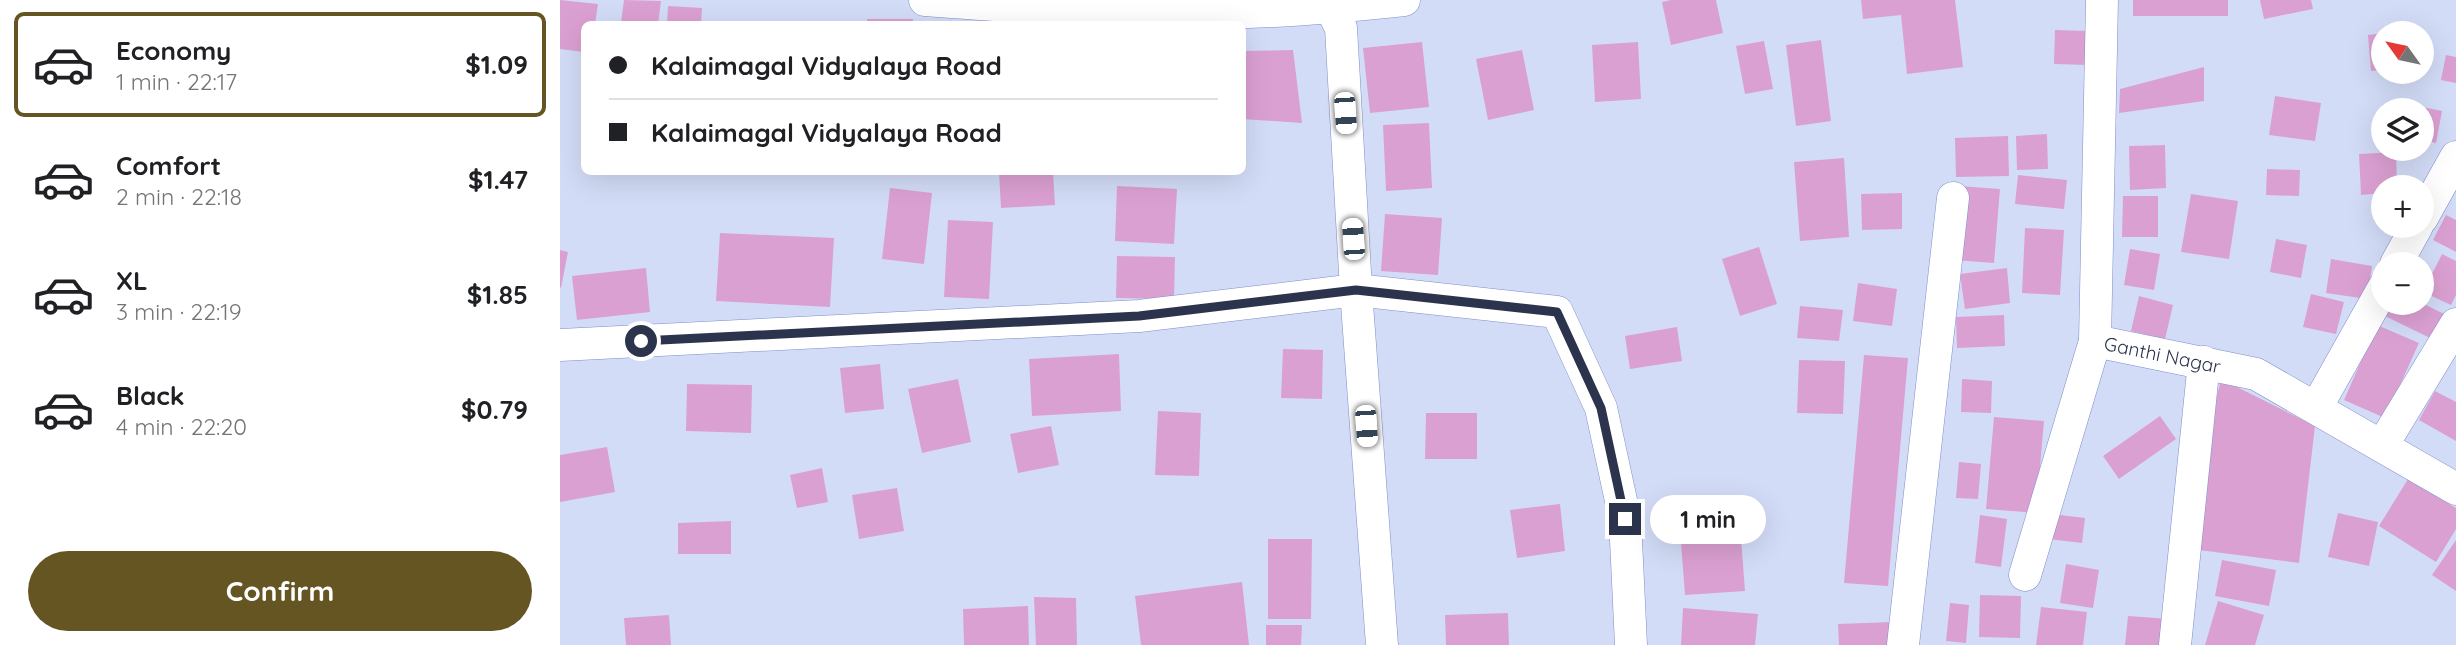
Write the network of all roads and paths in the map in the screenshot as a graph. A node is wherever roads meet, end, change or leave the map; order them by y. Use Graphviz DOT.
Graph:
graph roads {
  1 [pos="925,0"];
  2 [pos="1404,0"];
  3 [pos="2102,0"];
  4 [pos="1331,4"];
  5 [pos="1065,5"];
  6 [pos="2456,157"];
  7 [pos="2434,196"];
  8 [pos="1953,198"];
  9 [pos="1356,290"];
  10 [pos="2371,310"];
  11 [pos="2456,324"];
  12 [pos="2095,341"];
  13 [pos="560,345"];
  14 [pos="2204,362"];
  15 [pos="2316,408"];
  16 [pos="2382,446"];
  17 [pos="2456,489"];
  18 [pos="2025,575"];
  19 [pos="1382,645"];
  20 [pos="1632,645"];
  21 [pos="1903,645"];
  22 [pos="2175,645"];
  1 -- 5 [label="street"];
  2 -- 4 [label="street"];
  3 -- 12 [label="street, Ganthi Nagar"];
  4 -- 5 [label="street"];
  4 -- 9 [label="street"];
  6 -- 7 [label="street"];
  8 -- 21 [label="street"];
  9 -- 13 [label="street"];
  9 -- 19 [label="street"];
  9 -- 20 [label="street"];
  10 -- 15 [label="street"];
  11 -- 16 [label="street"];
  12 -- 14 [label="street, Ganthi Nagar"];
  12 -- 18 [label="street"];
  14 -- 15 [label="street, Ganthi Nagar"];
  14 -- 22 [label="street"];
  15 -- 16 [label="street, Ganthi Nagar"];
  16 -- 17 [label="street, Ganthi Nagar"];
}
